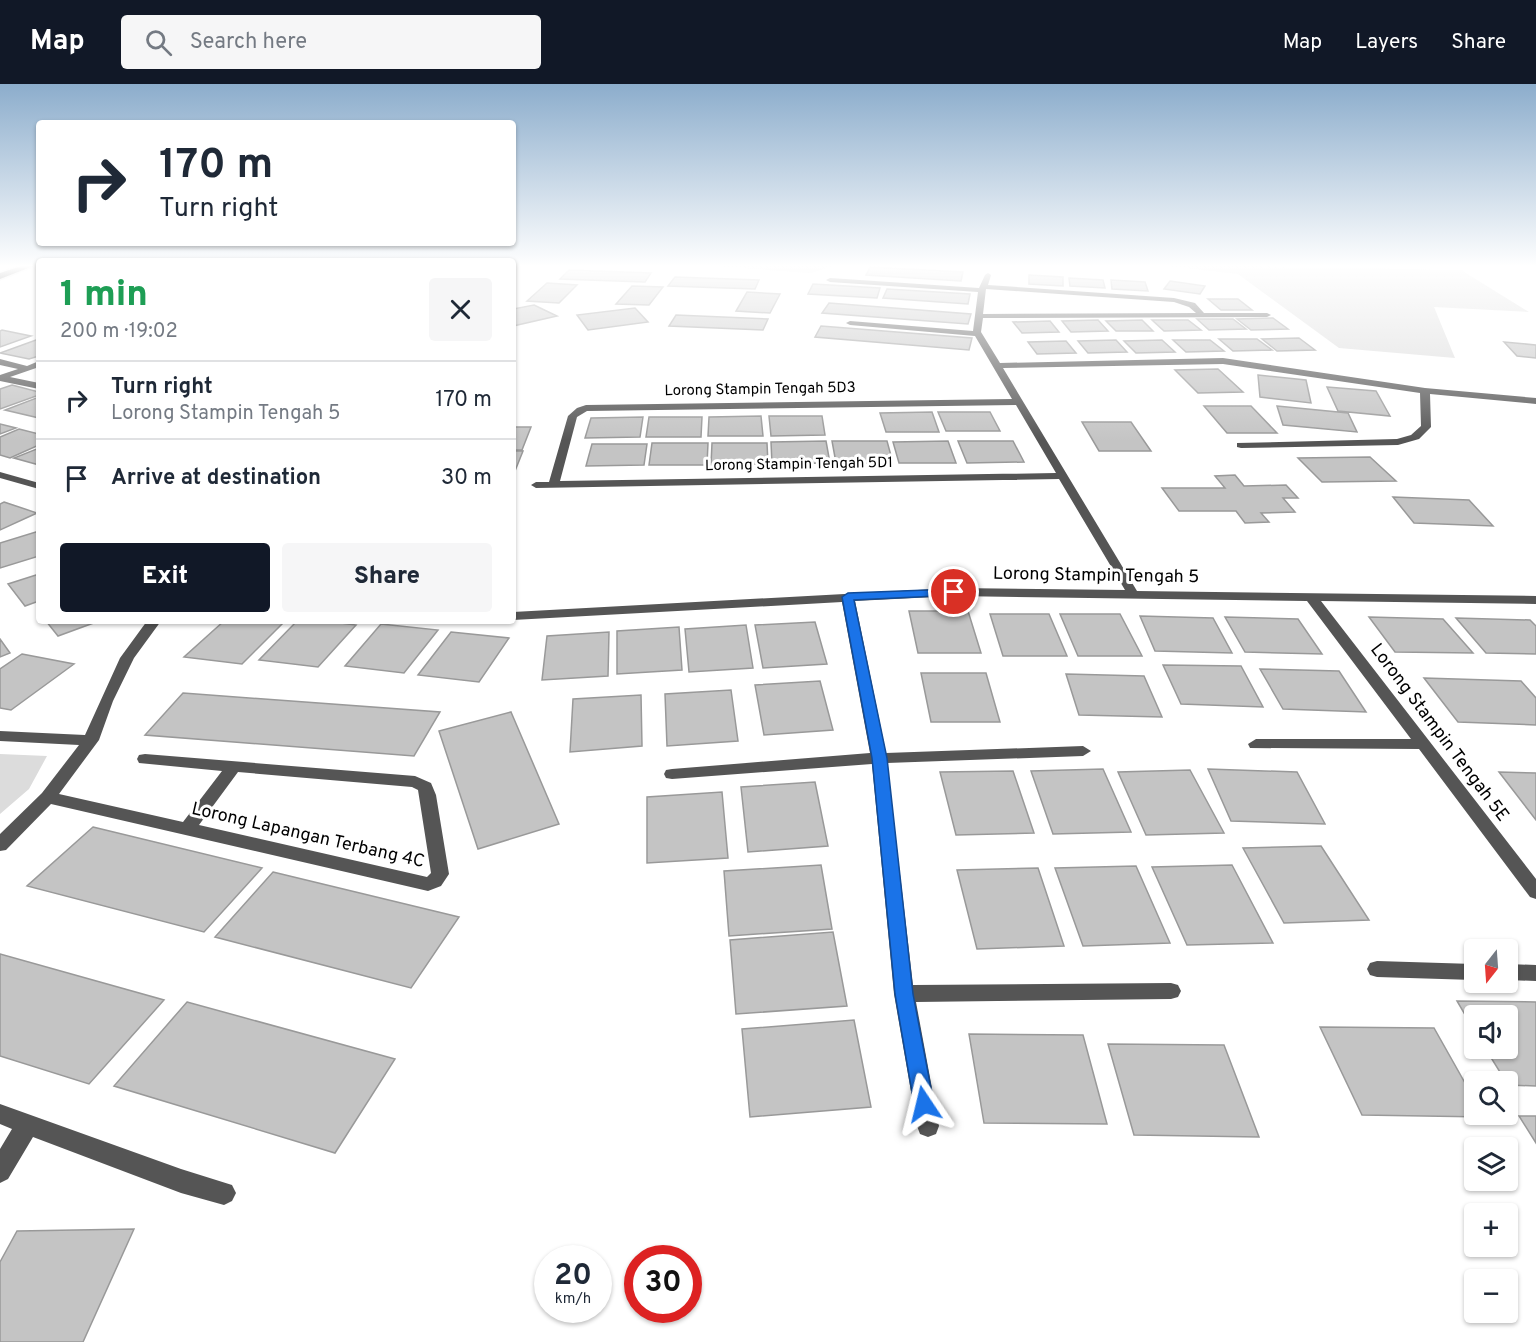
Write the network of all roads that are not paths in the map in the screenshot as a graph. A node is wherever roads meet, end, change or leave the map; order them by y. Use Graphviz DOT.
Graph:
graph roads {
  1 [pos="858,324"];
  2 [pos="979,324"];
  3 [pos="978,334"];
  4 [pos="0,362"];
  5 [pos="36,365"];
  6 [pos="998,366"];
  7 [pos="27,368"];
  8 [pos="0,378"];
  9 [pos="36,386"];
  10 [pos="1425,391"];
  11 [pos="1536,401"];
  12 [pos="1020,402"];
  13 [pos="1241,445"];
  14 [pos="0,475"];
  15 [pos="1062,476"];
  16 [pos="554,484"];
  17 [pos="36,485"];
  18 [pos="536,485"];
  19 [pos="1133,594"];
  20 [pos="848,597"];
  21 [pos="1312,598"];
  22 [pos="1536,600"];
  23 [pos="516,616"];
  24 [pos="152,624"];
  25 [pos="0,736"];
  26 [pos="92,740"];
  27 [pos="1256,744"];
  28 [pos="1423,744"];
  29 [pos="1083,751"];
  30 [pos="879,758"];
  31 [pos="145,759"];
  32 [pos="234,766"];
  33 [pos="672,774"];
  34 [pos="48,797"];
  35 [pos="188,829"];
  36 [pos="0,845"];
  37 [pos="1536,892"];
  38 [pos="1377,969"];
  39 [pos="1464,972"];
  40 [pos="1518,972"];
  41 [pos="1536,973"];
  42 [pos="1171,991"];
  43 [pos="904,994"];
  44 [pos="0,1114"];
  45 [pos="27,1125"];
  46 [pos="928,1126"];
  47 [pos="0,1171"];
  48 [pos="224,1193"];
  1 -- 3 [label="street"];
  2 -- 3 [label="street"];
  3 -- 6 [label="street"];
  4 -- 7 [label="street"];
  5 -- 7 [label="street"];
  6 -- 10 [label="street"];
  6 -- 12 [label="street"];
  7 -- 8 [label="street"];
  8 -- 9 [label="street"];
  10 -- 11 [label="street"];
  10 -- 13 [label="street"];
  12 -- 15 [label="street"];
  12 -- 16 [label="street, Lorong Stampin Tengah 5D3"];
  14 -- 17 [label="street"];
  15 -- 16 [label="street, Lorong Stampin Tengah 5D1"];
  15 -- 19 [label="street"];
  16 -- 18 [label="street, Lorong Stampin Tengah 5D1"];
  19 -- 20 [label="street, Lorong Stampin Tengah 5"];
  19 -- 21 [label="street, Lorong Stampin Tengah 5"];
  20 -- 23 [label="street, Lorong Stampin Tengah 5"];
  20 -- 30 [label="street"];
  21 -- 22 [label="street, Lorong Stampin Tengah 5"];
  21 -- 28 [label="street, Lorong Stampin Tengah 5E"];
  24 -- 26 [label="street"];
  25 -- 26 [label="street"];
  26 -- 34 [label="street"];
  27 -- 28 [label="street"];
  28 -- 37 [label="street, Lorong Stampin Tengah 5E"];
  29 -- 30 [label="street"];
  30 -- 33 [label="street"];
  30 -- 43 [label="street"];
  31 -- 32 [label="street, Lorong Lapangan Terbang 4C"];
  32 -- 35 [label="street"];
  32 -- 35 [label="street, Lorong Lapangan Terbang 4C"];
  34 -- 35 [label="street, Lorong Lapangan Terbang 4C"];
  34 -- 36 [label="street"];
  38 -- 39 [label="street"];
  40 -- 41 [label="street"];
  42 -- 43 [label="street"];
  43 -- 46 [label="street"];
  44 -- 45 [label="street"];
  45 -- 47 [label="street"];
  45 -- 48 [label="street"];
}
